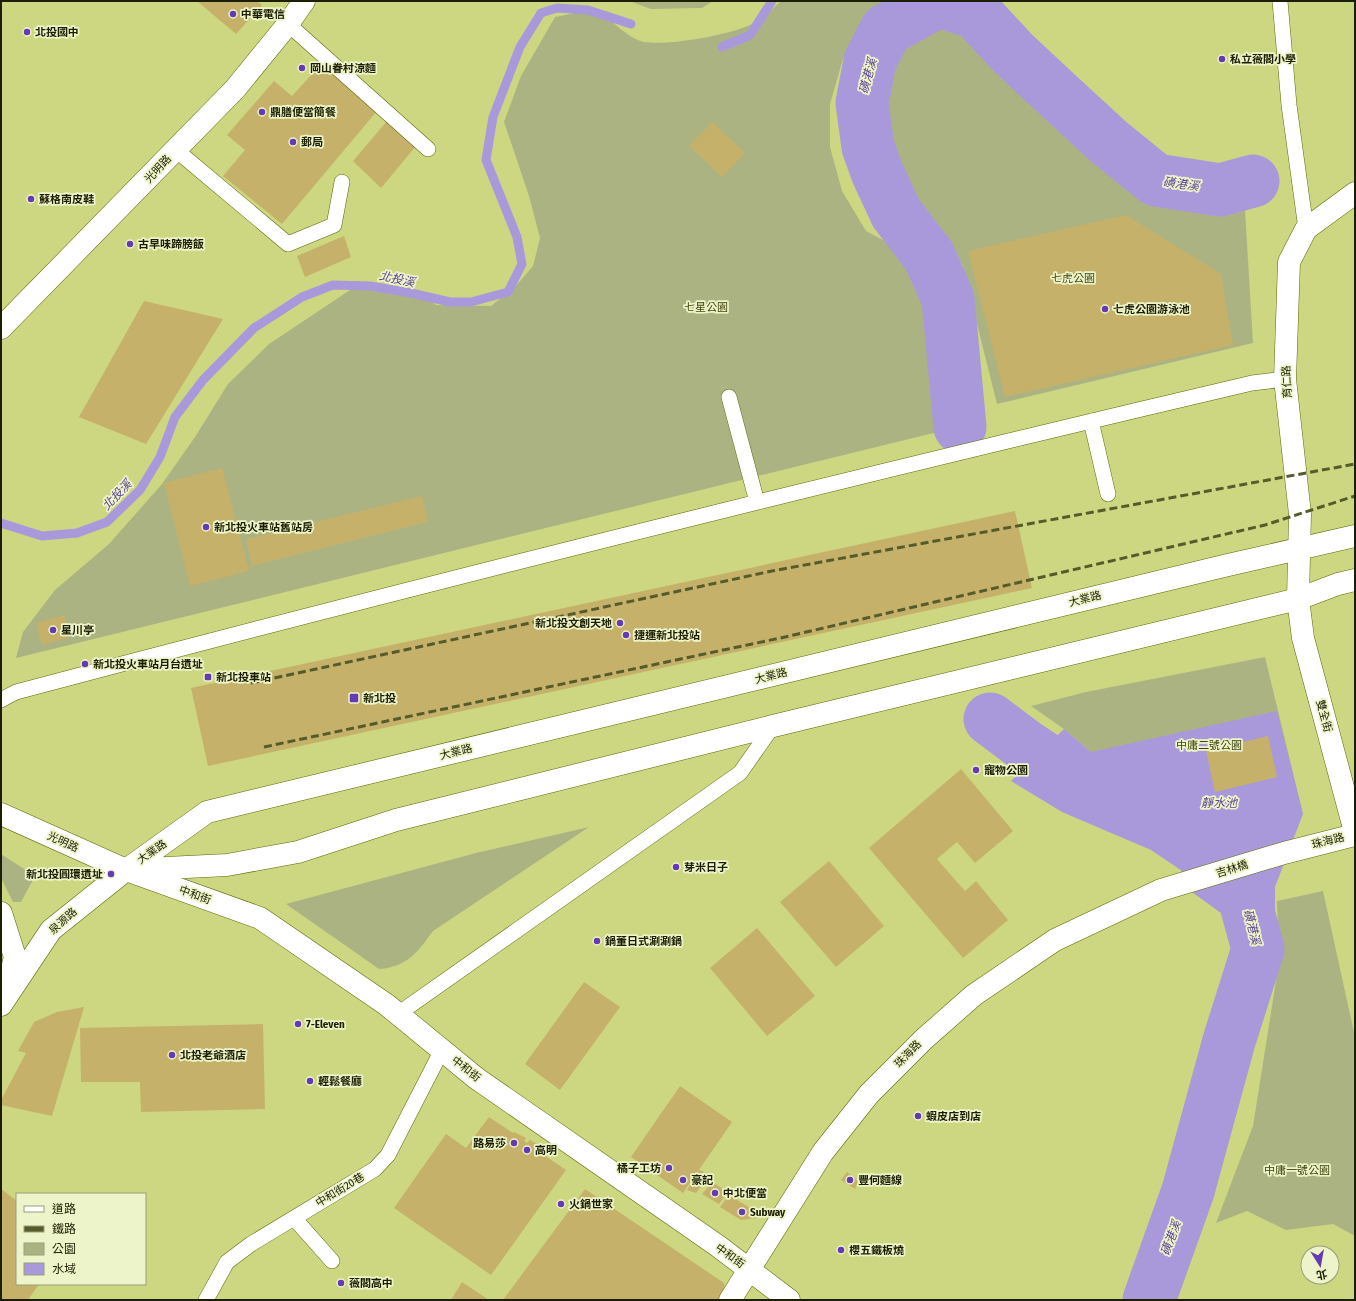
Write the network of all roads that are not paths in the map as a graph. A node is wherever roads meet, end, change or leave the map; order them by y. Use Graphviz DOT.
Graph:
graph roads {
  1 [pos="304,1"];
  2 [pos="1280,1"];
  3 [pos="288,24"];
  4 [pos="428,149"];
  5 [pos="176,150"];
  6 [pos="342,182"];
  7 [pos="1355,193"];
  8 [pos="1306,229"];
  9 [pos="1,328"];
  10 [pos="1285,379"];
  11 [pos="729,397"];
  12 [pos="1091,421"];
  13 [pos="1108,494"];
  14 [pos="757,502"];
  15 [pos="1355,536"];
  16 [pos="1299,549"];
  17 [pos="1355,580"];
  18 [pos="1298,599"];
  19 [pos="1,700"];
  20 [pos="773,726"];
  21 [pos="1,814"];
  22 [pos="1355,832"];
  23 [pos="1355,835"];
  24 [pos="1302,848"];
  25 [pos="126,870"];
  26 [pos="1161,890"];
  27 [pos="1,914"];
  28 [pos="2,1003"];
  29 [pos="398,1014"];
  30 [pos="442,1050"];
  31 [pos="294,1218"];
  32 [pos="332,1261"];
  33 [pos="750,1270"];
  34 [pos="206,1300"];
  35 [pos="730,1300"];
  36 [pos="789,1300"];
  1 -- 3 [label="street, 光明路"];
  2 -- 8 [label="lane"];
  3 -- 4 [label="lane"];
  3 -- 5 [label="street, 光明路"];
  5 -- 6 [label="lane"];
  5 -- 9 [label="street, 光明路"];
  7 -- 8 [label="street, 育仁路"];
  8 -- 10 [label="street, 育仁路"];
  10 -- 12 [label="lane"];
  10 -- 16 [label="street, 育仁路"];
  11 -- 14 [label="lane"];
  12 -- 13 [label="lane"];
  12 -- 14 [label="lane"];
  14 -- 19 [label="lane"];
  15 -- 16 [label="street, 大業路"];
  16 -- 18 [label="street, 育仁路"];
  16 -- 25 [label="street, 大業路"];
  17 -- 18 [label="street, 大業路"];
  18 -- 20 [label="street, 大業路"];
  18 -- 22 [label="street, 雙全街"];
  20 -- 25 [label="street, 大業路"];
  20 -- 29 [label="lane"];
  21 -- 25 [label="street, 光明路"];
  23 -- 24 [label="street, 珠海路"];
  24 -- 26 [label="street, 吉林橋"];
  25 -- 28 [label="street, 泉源路"];
  25 -- 29 [label="street, 中和街"];
  26 -- 33 [label="street, 珠海路"];
  27 -- 28 [label="street"];
  29 -- 30 [label="street, 中和街"];
  30 -- 31 [label="lane, 中和街20巷"];
  30 -- 33 [label="street, 中和街"];
  31 -- 32 [label="lane"];
  31 -- 34 [label="lane, 中和街20巷"];
  33 -- 35 [label="street, 珠海路"];
  33 -- 36 [label="street, 中和街"];
}
